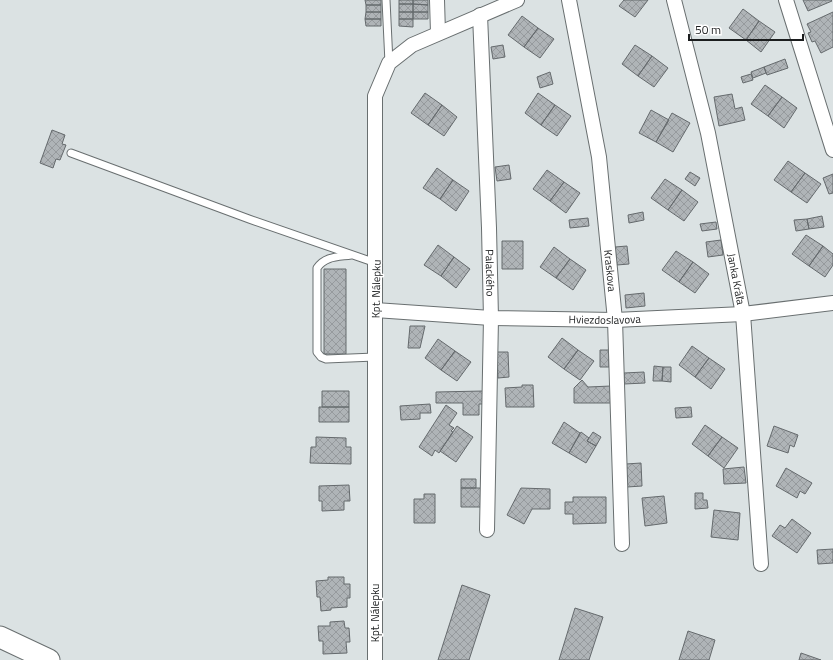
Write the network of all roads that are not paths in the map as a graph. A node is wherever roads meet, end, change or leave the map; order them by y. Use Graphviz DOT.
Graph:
graph roads {
  1 [pos="386,0"];
  2 [pos="437,0"];
  3 [pos="517,0"];
  4 [pos="569,0"];
  5 [pos="674,0"];
  6 [pos="786,0"];
  7 [pos="480,15"];
  8 [pos="438,33"];
  9 [pos="389,63"];
  10 [pos="833,150"];
  11 [pos="71,153"];
  12 [pos="353,254"];
  13 [pos="376,263"];
  14 [pos="833,303"];
  15 [pos="375,310"];
  16 [pos="743,314"];
  17 [pos="491,318"];
  18 [pos="616,320"];
  19 [pos="375,357"];
  20 [pos="487,530"];
  21 [pos="622,544"];
  22 [pos="761,564"];
  23 [pos="7,644"];
  24 [pos="49,660"];
  25 [pos="375,660"];
  1 -- 9 [label="lane"];
  2 -- 8 [label="street"];
  3 -- 7 [label="street"];
  4 -- 18 [label="street, Kraskova"];
  5 -- 16 [label="street, Janka Kráľa"];
  6 -- 10 [label="street"];
  7 -- 8 [label="street"];
  7 -- 17 [label="street, Palackého"];
  8 -- 9 [label="street"];
  9 -- 13 [label="street, Kpt. Nálepku"];
  11 -- 12 [label="lane"];
  12 -- 13 [label="lane"];
  12 -- 19 [label="lane"];
  13 -- 15 [label="street, Kpt. Nálepku"];
  14 -- 16 [label="street, Hviezdoslavova"];
  15 -- 17 [label="street, Hviezdoslavova"];
  15 -- 19 [label="street, Kpt. Nálepku"];
  16 -- 18 [label="street, Hviezdoslavova"];
  16 -- 22 [label="street, Janka Kráľa"];
  17 -- 18 [label="street, Hviezdoslavova"];
  17 -- 20 [label="street, Palackého"];
  18 -- 21 [label="street, Kraskova"];
  19 -- 25 [label="street, Kpt. Nálepku"];
  23 -- 24 [label="main road"];
}
